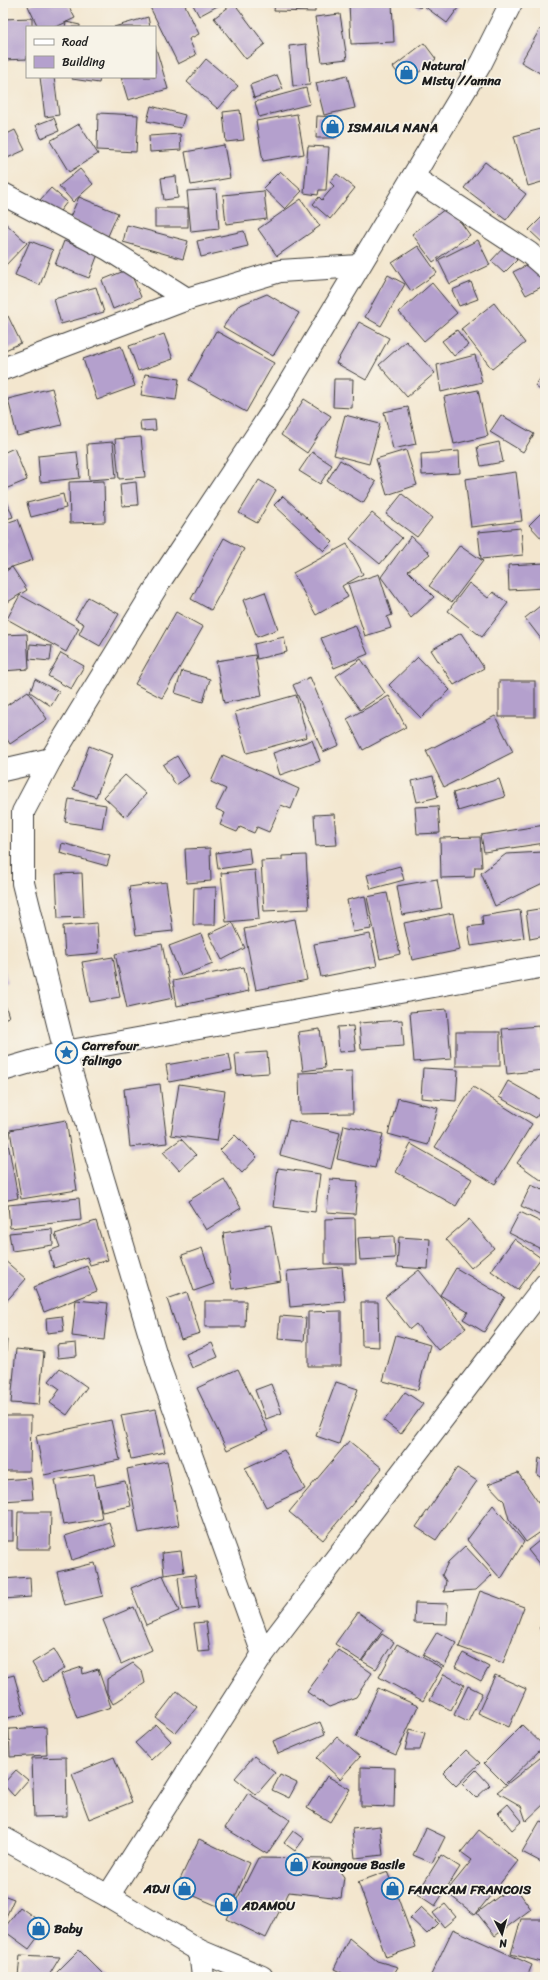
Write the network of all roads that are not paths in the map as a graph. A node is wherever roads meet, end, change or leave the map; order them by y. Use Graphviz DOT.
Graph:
graph roads {
  1 [pos="511,3"];
  2 [pos="413,177"];
  3 [pos="3,194"];
  4 [pos="359,266"];
  5 [pos="545,267"];
  6 [pos="187,299"];
  7 [pos="3,369"];
  8 [pos="51,759"];
  9 [pos="3,770"];
  10 [pos="545,966"];
  11 [pos="65,1052"];
  12 [pos="3,1070"];
  13 [pos="545,1284"];
  14 [pos="263,1654"];
  15 [pos="3,1838"];
  16 [pos="108,1896"];
  17 [pos="200,1951"];
  18 [pos="203,1977"];
  19 [pos="262,1977"];
  1 -- 2 [label="street"];
  2 -- 4 [label="street"];
  2 -- 5 [label="street"];
  3 -- 6 [label="street"];
  4 -- 6 [label="street"];
  4 -- 8 [label="street"];
  6 -- 7 [label="street"];
  8 -- 9 [label="street"];
  8 -- 11 [label="street"];
  10 -- 11 [label="street"];
  11 -- 12 [label="street"];
  11 -- 14 [label="street"];
  13 -- 14 [label="street"];
  14 -- 16 [label="street"];
  15 -- 16 [label="street"];
  16 -- 17 [label="street"];
  17 -- 18 [label="street"];
  17 -- 19 [label="street"];
}
